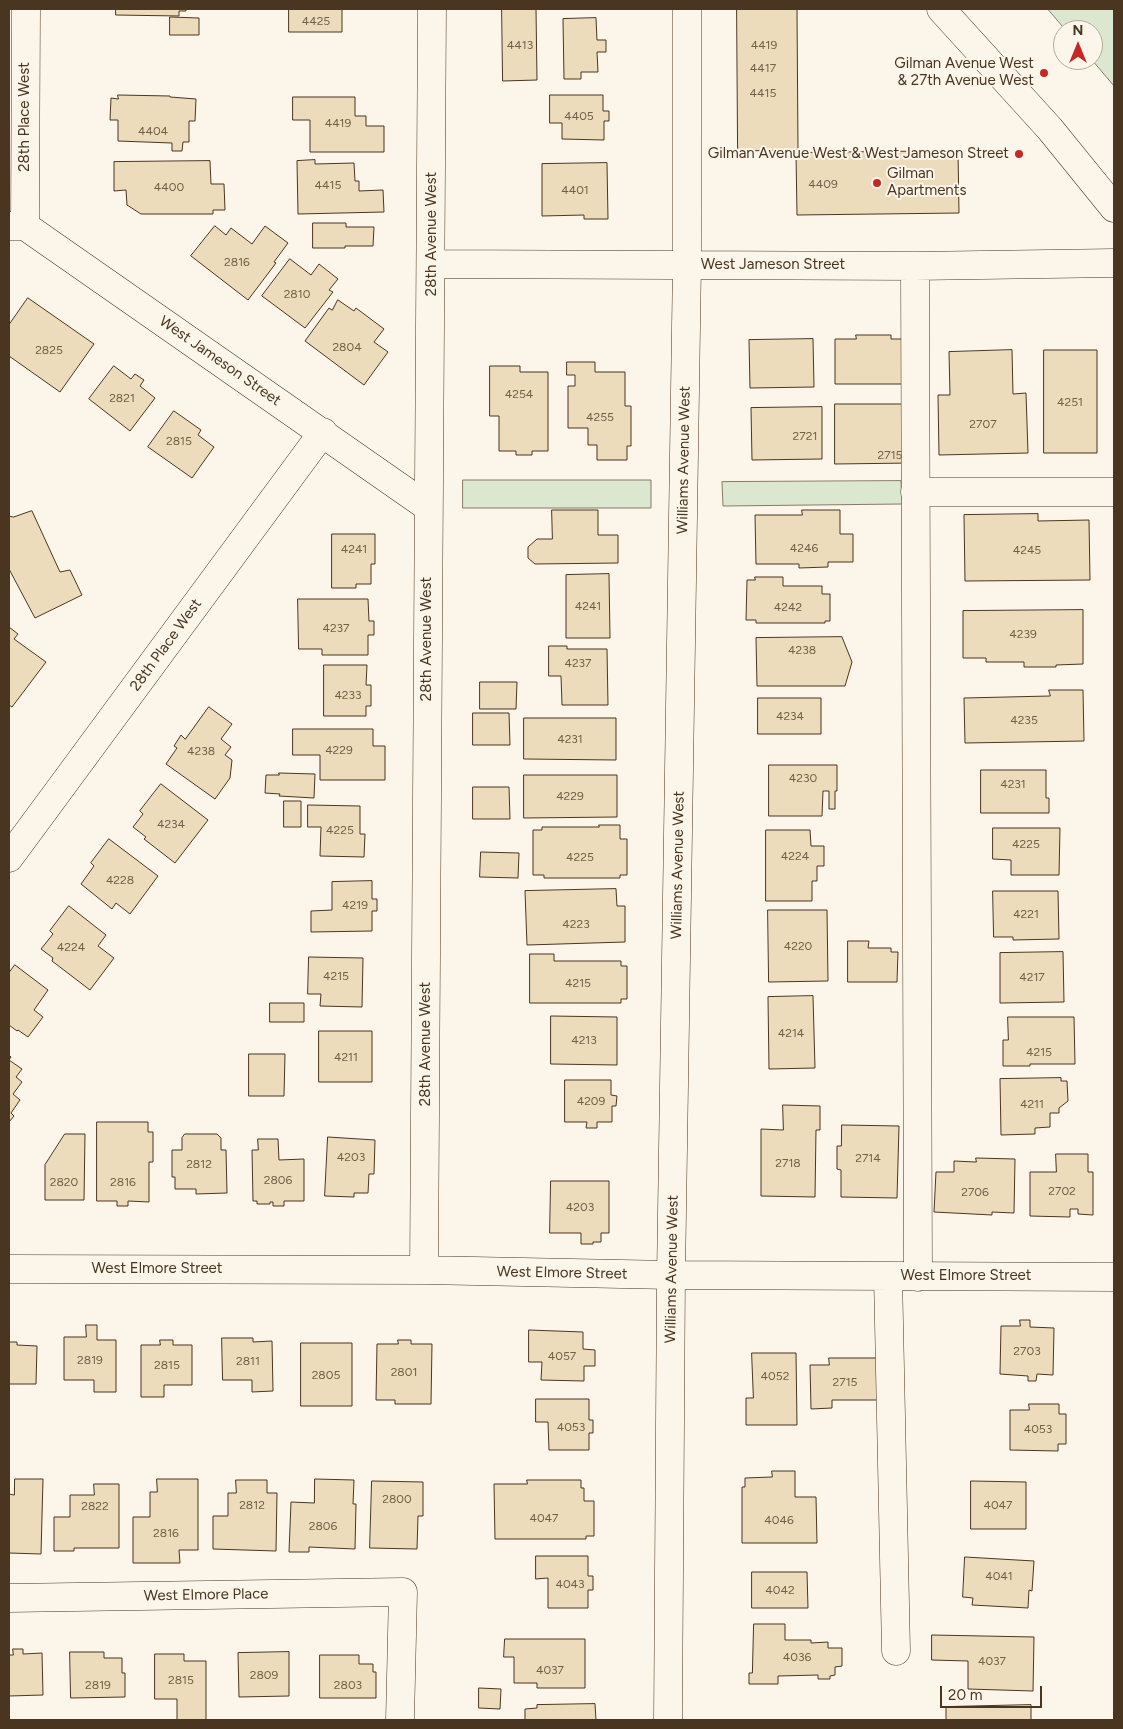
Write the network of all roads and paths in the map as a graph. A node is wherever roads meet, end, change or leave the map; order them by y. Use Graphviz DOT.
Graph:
graph roads {
  1 [pos="26,9"];
  2 [pos="432,9"];
  3 [pos="687,9"];
  4 [pos="942,9"];
  5 [pos="1114,208"];
  6 [pos="17,226"];
  7 [pos="1114,263"];
  8 [pos="432,264"];
  9 [pos="687,264"];
  10 [pos="915,266"];
  11 [pos="323,432"];
  12 [pos="916,492"];
  13 [pos="1114,492"];
  14 [pos="428,507"];
  15 [pos="9,858"];
  16 [pos="9,1269"];
  17 [pos="424,1270"];
  18 [pos="671,1275"];
  19 [pos="888,1276"];
  20 [pos="918,1277"];
  21 [pos="1114,1277"];
  22 [pos="9,1598"];
  23 [pos="896,1651"];
  24 [pos="400,1720"];
  25 [pos="668,1720"];
  1 -- 6 [label="street, 28th Place West"];
  2 -- 8 [label="street, 28th Avenue West"];
  3 -- 9 [label="street, Williams Avenue West"];
  4 -- 5 [label="street"];
  6 -- 11 [label="street, West Jameson Street"];
  7 -- 10 [label="street, West Jameson Street"];
  8 -- 9 [label="street, West Jameson Street"];
  8 -- 14 [label="street, 28th Avenue West"];
  9 -- 10 [label="street, West Jameson Street"];
  9 -- 18 [label="street, Williams Avenue West"];
  10 -- 12 [label="street"];
  11 -- 14 [label="street, West Jameson Street"];
  11 -- 15 [label="street, 28th Place West"];
  12 -- 13 [label="street"];
  12 -- 20 [label="street"];
  14 -- 17 [label="street, 28th Avenue West"];
  16 -- 17 [label="street, West Elmore Street"];
  17 -- 18 [label="street, West Elmore Street"];
  18 -- 19 [label="street, West Elmore Street"];
  18 -- 25 [label="street, Williams Avenue West"];
  19 -- 20 [label="street, West Elmore Street"];
  19 -- 23 [label="street"];
  20 -- 21 [label="street, West Elmore Street"];
  22 -- 24 [label="street, West Elmore Place"];
}
